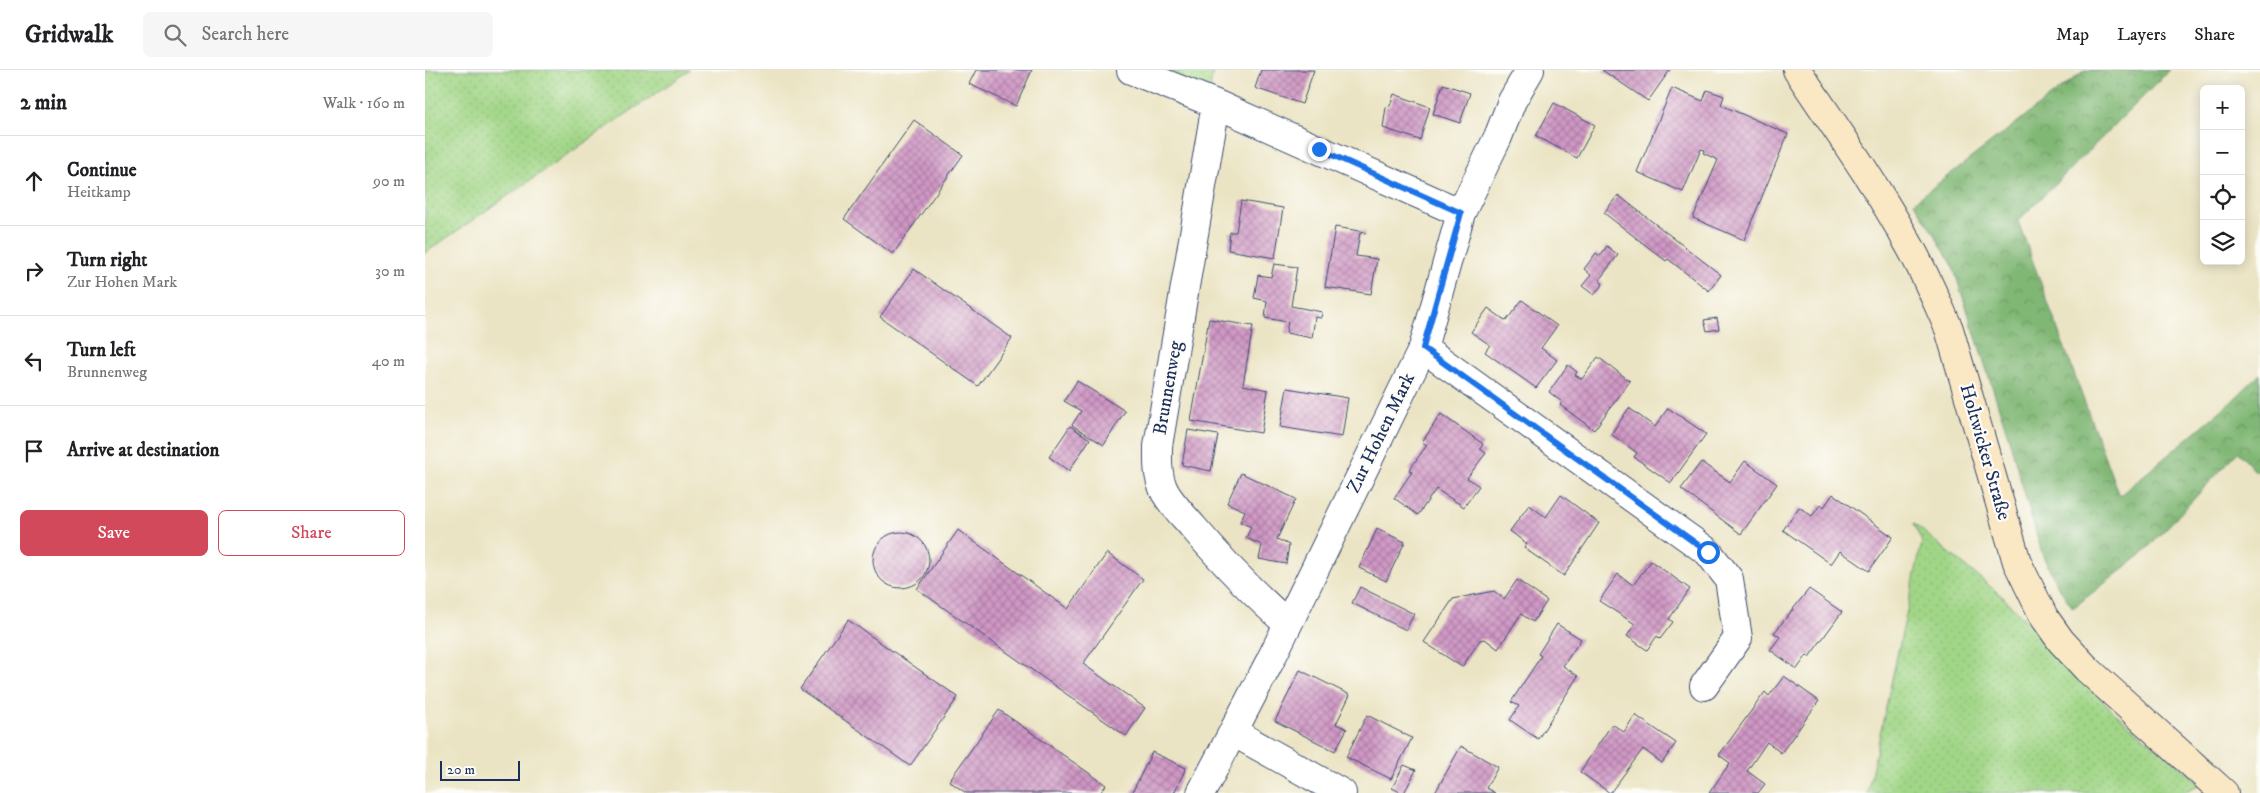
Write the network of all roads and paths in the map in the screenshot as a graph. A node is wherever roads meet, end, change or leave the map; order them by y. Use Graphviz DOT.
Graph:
graph roads {
  1 [pos="1131,70"];
  2 [pos="1530,70"];
  3 [pos="1797,70"];
  4 [pos="1216,104"];
  5 [pos="1461,213"];
  6 [pos="1423,348"];
  7 [pos="1288,624"];
  8 [pos="1704,686"];
  9 [pos="1233,732"];
  10 [pos="1201,793"];
  11 [pos="1342,793"];
  12 [pos="2224,793"];
  1 -- 4 [label="street"];
  2 -- 5 [label="street, Zur Hohen Mark"];
  3 -- 12 [label="street, Holtwicker Straße"];
  4 -- 5 [label="street"];
  4 -- 7 [label="street, Brunnenweg"];
  5 -- 6 [label="street, Zur Hohen Mark"];
  6 -- 7 [label="street, Zur Hohen Mark"];
  6 -- 8 [label="street"];
  7 -- 9 [label="street, Zur Hohen Mark"];
  9 -- 10 [label="street, Zur Hohen Mark"];
  9 -- 11 [label="street"];
}
